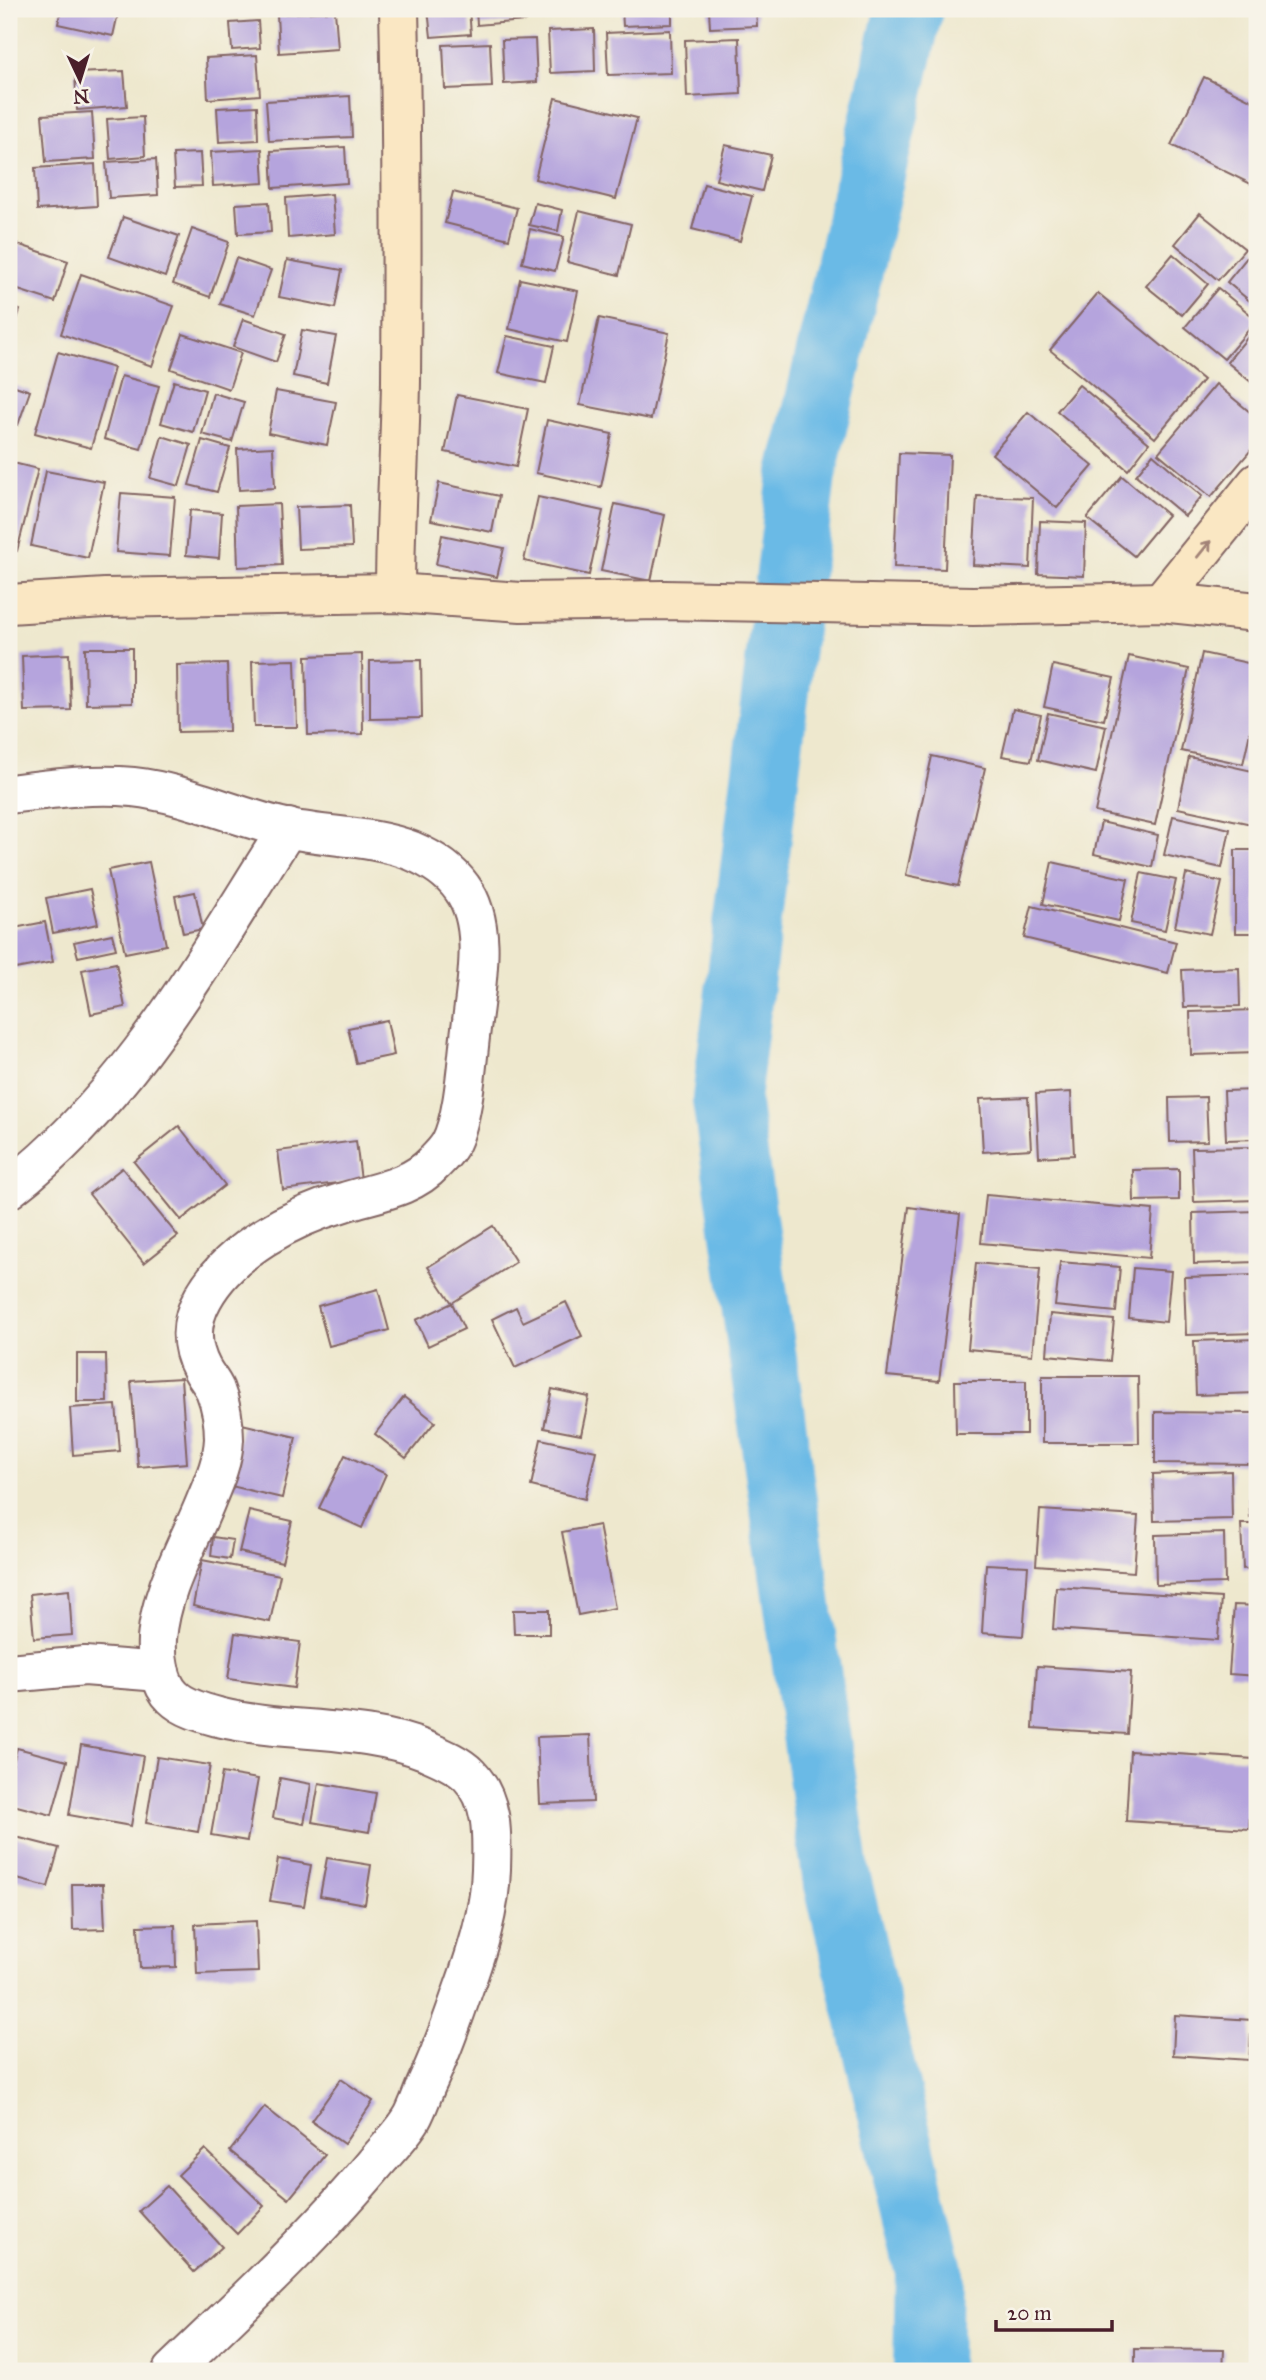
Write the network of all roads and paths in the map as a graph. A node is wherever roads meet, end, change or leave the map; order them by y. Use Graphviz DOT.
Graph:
graph roads {
  1 [pos="399,9"];
  2 [pos="1257,483"];
  3 [pos="395,593"];
  4 [pos="1161,602"];
  5 [pos="9,604"];
  6 [pos="1257,612"];
  7 [pos="9,793"];
  8 [pos="288,828"];
  9 [pos="9,1189"];
  10 [pos="160,1672"];
  11 [pos="9,1673"];
  12 [pos="172,2371"];
  1 -- 3 [label="street"];
  4 -- 2 [label="street, one-way"];
  3 -- 4 [label="street"];
  3 -- 5 [label="street"];
  4 -- 6 [label="street"];
  7 -- 8 [label="street"];
  8 -- 9 [label="street"];
  8 -- 10 [label="street"];
  10 -- 11 [label="street"];
  10 -- 12 [label="street"];
}
